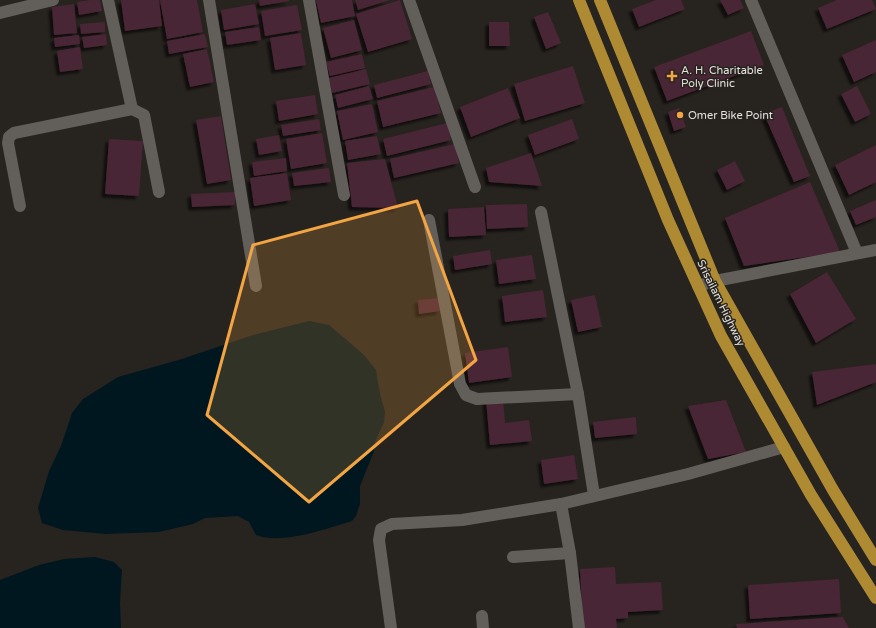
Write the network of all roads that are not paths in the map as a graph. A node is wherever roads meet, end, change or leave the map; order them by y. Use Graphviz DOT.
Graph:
graph roads {
  1 [pos="108,0"];
  2 [pos="209,0"];
  3 [pos="309,0"];
  4 [pos="409,0"];
  5 [pos="579,0"];
  6 [pos="600,0"];
  7 [pos="751,0"];
  8 [pos="46,1"];
  9 [pos="0,13"];
  10 [pos="132,109"];
  11 [pos="475,187"];
  12 [pos="159,192"];
  13 [pos="344,195"];
  14 [pos="20,206"];
  15 [pos="540,212"];
  16 [pos="429,220"];
  17 [pos="876,250"];
  18 [pos="857,253"];
  19 [pos="714,281"];
  20 [pos="256,286"];
  21 [pos="698,286"];
  22 [pos="578,394"];
  23 [pos="784,447"];
  24 [pos="594,495"];
  25 [pos="561,504"];
  26 [pos="570,553"];
  27 [pos="513,557"];
  28 [pos="876,560"];
  29 [pos="876,598"];
  30 [pos="391,628"];
  31 [pos="579,628"];
  1 -- 10 [label="street"];
  2 -- 20 [label="street"];
  3 -- 13 [label="street"];
  4 -- 11 [label="street"];
  5 -- 21 [label="highway, Srisailam Highway"];
  6 -- 19 [label="highway, Srisailam Highway"];
  7 -- 18 [label="street"];
  8 -- 9 [label="street"];
  10 -- 12 [label="street"];
  10 -- 14 [label="street"];
  15 -- 22 [label="street"];
  16 -- 22 [label="street"];
  17 -- 18 [label="street"];
  18 -- 19 [label="street"];
  19 -- 21 [label="street"];
  19 -- 28 [label="highway, Srisailam Highway"];
  21 -- 23 [label="highway, Srisailam Highway"];
  22 -- 24 [label="street"];
  23 -- 24 [label="street"];
  23 -- 29 [label="highway, Srisailam Highway"];
  24 -- 25 [label="street"];
  25 -- 26 [label="street"];
  25 -- 30 [label="street"];
  26 -- 27 [label="street"];
  26 -- 31 [label="street"];
}
